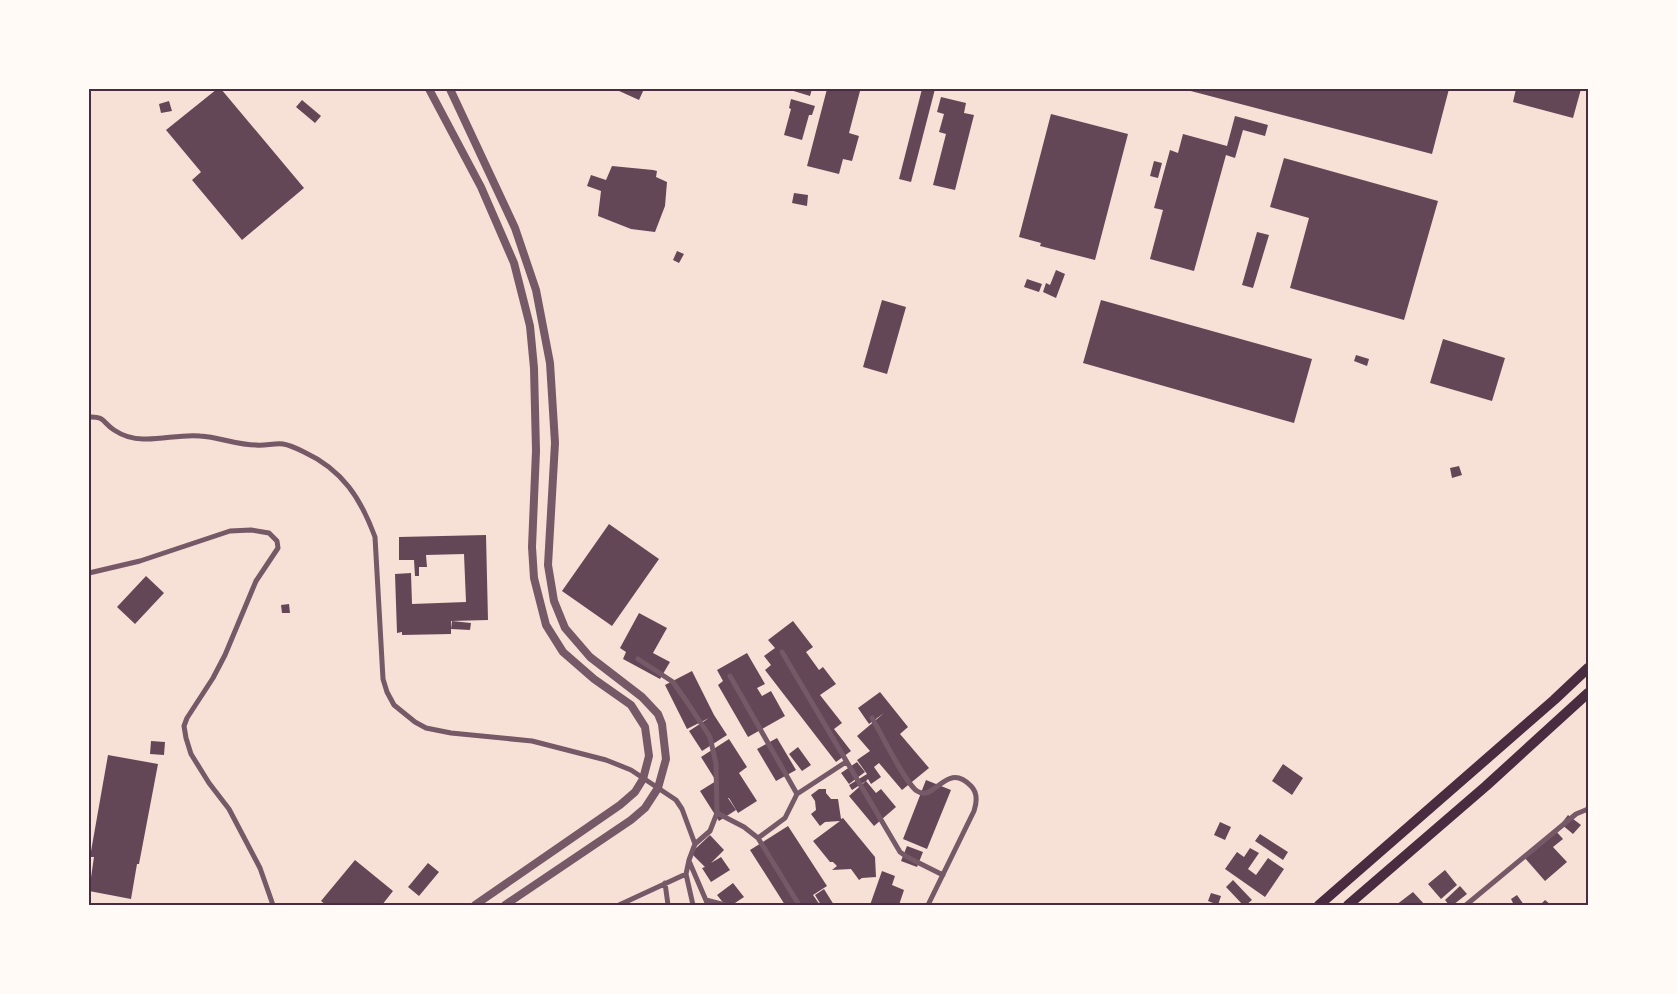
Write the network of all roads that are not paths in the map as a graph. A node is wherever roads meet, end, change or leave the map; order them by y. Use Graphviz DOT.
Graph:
graph roads {
  1 [pos="430,89"];
  2 [pos="450,89"];
  3 [pos="89,417"];
  4 [pos="89,573"];
  5 [pos="782,652"];
  6 [pos="638,659"];
  7 [pos="1588,668"];
  8 [pos="730,676"];
  9 [pos="1588,693"];
  10 [pos="872,718"];
  11 [pos="846,762"];
  12 [pos="643,779"];
  13 [pos="658,788"];
  14 [pos="797,794"];
  15 [pos="1588,809"];
  16 [pos="717,813"];
  17 [pos="758,838"];
  18 [pos="695,844"];
  19 [pos="689,860"];
  20 [pos="686,874"];
  21 [pos="943,875"];
  22 [pos="665,882"];
  23 [pos="707,902"];
  24 [pos="273,905"];
  25 [pos="475,905"];
  26 [pos="505,905"];
  27 [pos="620,905"];
  28 [pos="668,905"];
  29 [pos="693,905"];
  30 [pos="725,905"];
  31 [pos="799,905"];
  32 [pos="928,905"];
  33 [pos="1319,905"];
  34 [pos="1348,905"];
  35 [pos="1466,905"];
  1 -- 12 [label="street"];
  2 -- 13 [label="street"];
  3 -- 12 [label="street"];
  4 -- 24 [label="street"];
  5 -- 11 [label="street"];
  6 -- 16 [label="street"];
  7 -- 33 [label="highway"];
  8 -- 14 [label="street"];
  9 -- 34 [label="highway"];
  10 -- 21 [label="street"];
  11 -- 14 [label="street"];
  11 -- 21 [label="street"];
  12 -- 13 [label="street"];
  12 -- 25 [label="street"];
  13 -- 18 [label="street"];
  13 -- 26 [label="street"];
  14 -- 17 [label="street"];
  15 -- 35 [label="street"];
  16 -- 17 [label="street"];
  16 -- 18 [label="street"];
  17 -- 31 [label="street"];
  18 -- 19 [label="street"];
  19 -- 20 [label="street"];
  19 -- 23 [label="street"];
  20 -- 22 [label="street"];
  20 -- 29 [label="street"];
  21 -- 32 [label="street"];
  22 -- 27 [label="street"];
  22 -- 28 [label="street"];
  23 -- 30 [label="street"];
}
